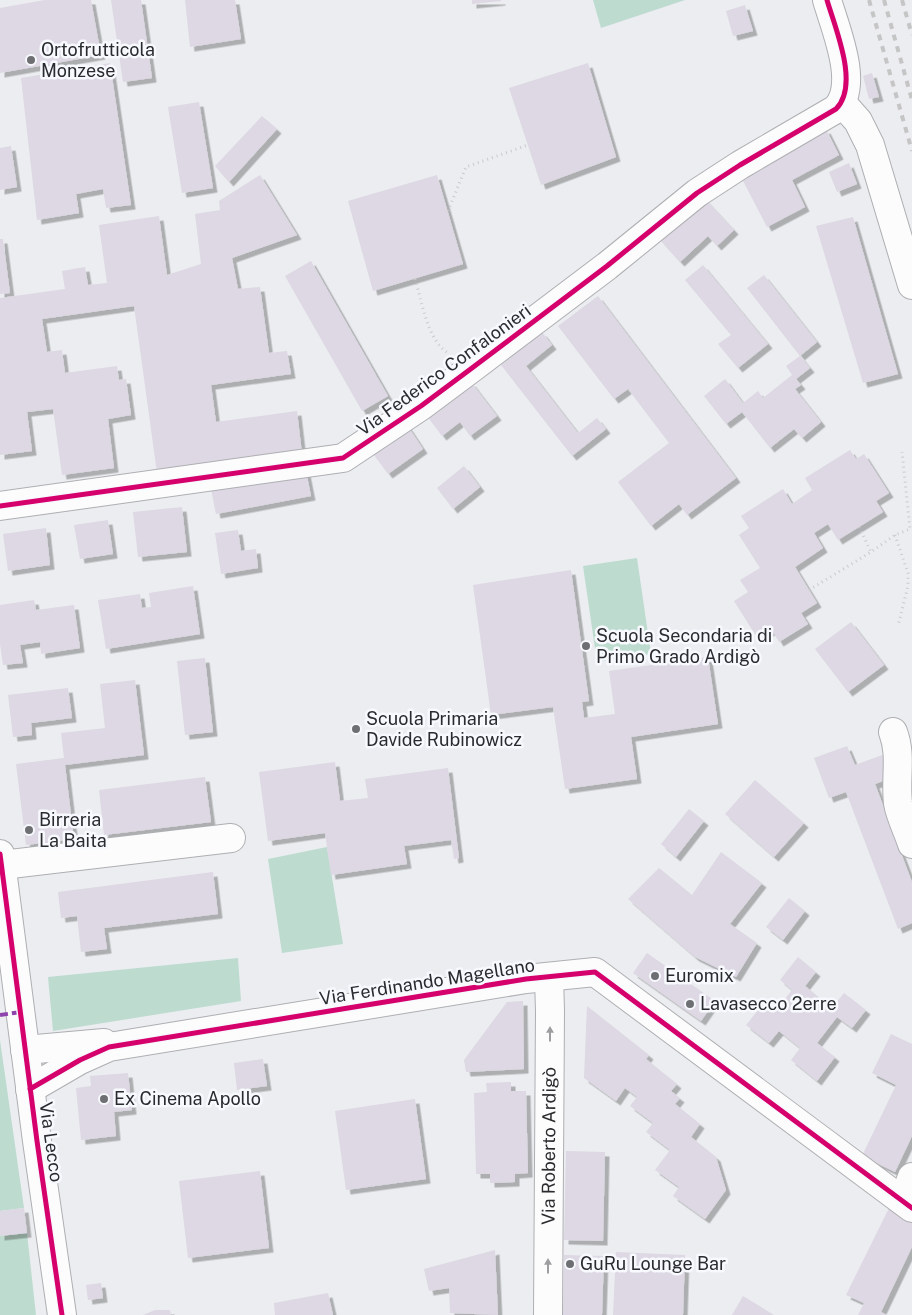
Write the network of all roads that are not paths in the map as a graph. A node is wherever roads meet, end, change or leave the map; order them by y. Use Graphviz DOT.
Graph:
graph roads {
  1 [pos="827,0"];
  2 [pos="842,103"];
  3 [pos="912,285"];
  4 [pos="0,506"];
  5 [pos="893,732"];
  6 [pos="231,838"];
  7 [pos="912,844"];
  8 [pos="1,859"];
  9 [pos="548,977"];
  10 [pos="148,1040"];
  11 [pos="25,1050"];
  12 [pos="30,1089"];
  13 [pos="909,1195"];
  14 [pos="62,1315"];
  15 [pos="548,1315"];
  1 -- 2 [label="street"];
  2 -- 3 [label="street"];
  2 -- 4 [label="street, Via Federico Confalonieri"];
  5 -- 7 [label="street"];
  6 -- 8 [label="street"];
  8 -- 11 [label="street, Via Lecco"];
  9 -- 10 [label="street, Via Ferdinando Magellano"];
  9 -- 13 [label="street, Via Ferdinando Magellano"];
  15 -- 9 [label="street, Via Roberto Ardigò, one-way"];
  10 -- 11 [label="street, Via Ferdinando Magellano"];
  10 -- 12 [label="street, Via Ferdinando Magellano"];
  11 -- 12 [label="street, Via Lecco"];
  12 -- 14 [label="street, Via Lecco"];
}
